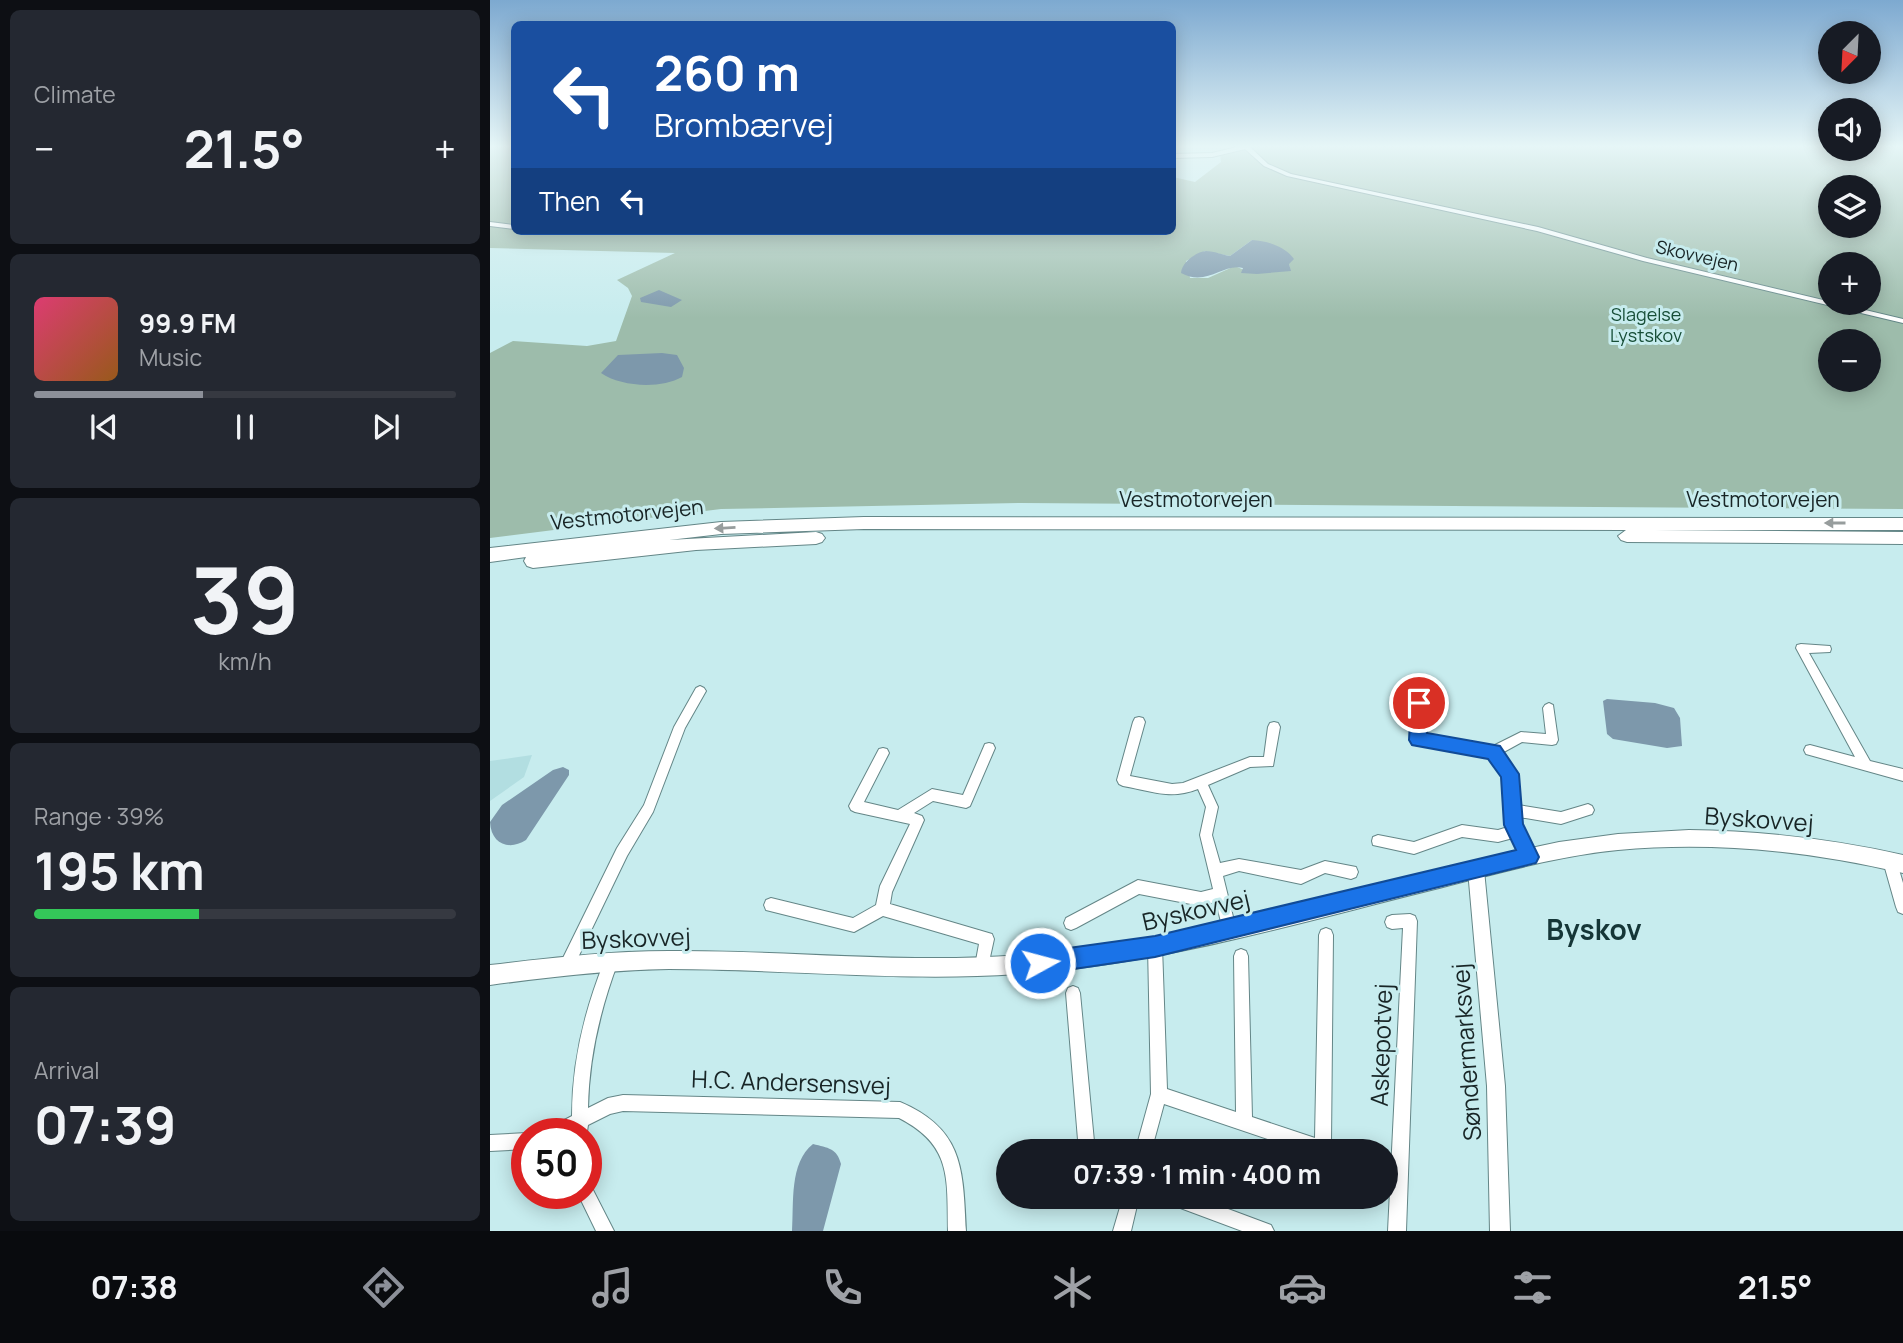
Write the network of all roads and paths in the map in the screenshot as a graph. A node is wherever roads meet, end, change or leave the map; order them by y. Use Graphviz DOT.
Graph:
graph roads {
  1 [pos="1416,202"];
  2 [pos="490,224"];
  3 [pos="511,227"];
  4 [pos="1903,321"];
  5 [pos="1903,524"];
  6 [pos="1903,538"];
  7 [pos="490,555"];
  8 [pos="490,567"];
  9 [pos="1826,649"];
  10 [pos="700,691"];
  11 [pos="1419,703"];
  12 [pos="1549,708"];
  13 [pos="1139,722"];
  14 [pos="1274,727"];
  15 [pos="989,748"];
  16 [pos="1810,750"];
  17 [pos="1494,751"];
  18 [pos="883,753"];
  19 [pos="1866,765"];
  20 [pos="1903,775"];
  21 [pos="1201,782"];
  22 [pos="1513,810"];
  23 [pos="1588,810"];
  24 [pos="899,816"];
  25 [pos="1517,831"];
  26 [pos="1378,841"];
  27 [pos="1529,857"];
  28 [pos="1896,862"];
  29 [pos="1476,870"];
  30 [pos="1215,871"];
  31 [pos="1351,872"];
  32 [pos="1221,894"];
  33 [pos="771,905"];
  34 [pos="1903,908"];
  35 [pos="882,909"];
  36 [pos="1392,922"];
  37 [pos="1071,923"];
  38 [pos="1229,929"];
  39 [pos="1326,935"];
  40 [pos="1155,946"];
  41 [pos="1241,956"];
  42 [pos="611,962"];
  43 [pos="567,965"];
  44 [pos="982,966"];
  45 [pos="490,975"];
  46 [pos="1073,993"];
  47 [pos="1159,1094"];
  48 [pos="580,1118"];
  49 [pos="592,1118"];
  50 [pos="1244,1123"];
  51 [pos="1086,1139"];
  52 [pos="1147,1139"];
  53 [pos="1293,1139"];
  54 [pos="1326,1139"];
  55 [pos="1395,1139"];
  56 [pos="511,1142"];
  57 [pos="490,1143"];
  58 [pos="594,1209"];
  59 [pos="1128,1209"];
  60 [pos="1205,1209"];
  61 [pos="1395,1209"];
  62 [pos="605,1231"];
  63 [pos="957,1231"];
  64 [pos="1122,1231"];
  65 [pos="1265,1231"];
  66 [pos="1397,1231"];
  67 [pos="1500,1231"];
  1 -- 4 [label="street, Skovvejen"];
  2 -- 3 [label="street"];
  5 -- 7 [label="highway, Vestmotorvejen, one-way"];
  6 -- 8 [label="highway, Vestmotorvejen"];
  9 -- 19 [label="street"];
  10 -- 43 [label="street"];
  11 -- 17 [label="street"];
  12 -- 17 [label="street"];
  13 -- 21 [label="street"];
  14 -- 21 [label="street"];
  15 -- 24 [label="street"];
  16 -- 19 [label="street"];
  17 -- 22 [label="street"];
  18 -- 24 [label="street"];
  19 -- 20 [label="street"];
  21 -- 30 [label="street"];
  22 -- 23 [label="street"];
  22 -- 25 [label="street"];
  24 -- 35 [label="street"];
  25 -- 26 [label="street"];
  25 -- 27 [label="street"];
  27 -- 28 [label="main road, Byskovvej"];
  27 -- 29 [label="main road, Byskovvej"];
  28 -- 34 [label="street"];
  29 -- 38 [label="main road, Byskovvej"];
  29 -- 67 [label="street, Søndermarksvej"];
  30 -- 31 [label="street"];
  30 -- 32 [label="street"];
  32 -- 37 [label="street"];
  32 -- 38 [label="street"];
  33 -- 35 [label="street"];
  35 -- 44 [label="street"];
  36 -- 55 [label="street, Askepotvej"];
  38 -- 40 [label="main road, Byskovvej"];
  39 -- 54 [label="street"];
  40 -- 44 [label="main road, Byskovvej"];
  40 -- 47 [label="street"];
  41 -- 50 [label="street"];
  42 -- 43 [label="main road, Byskovvej"];
  42 -- 44 [label="main road, Byskovvej"];
  42 -- 48 [label="street"];
  43 -- 45 [label="main road, Byskovvej"];
  46 -- 51 [label="street"];
  47 -- 50 [label="street"];
  47 -- 52 [label="street"];
  49 -- 63 [label="street, H.C. Andersensvej"];
  50 -- 53 [label="street"];
  56 -- 57 [label="street"];
  58 -- 62 [label="street"];
  59 -- 64 [label="street"];
  60 -- 65 [label="street"];
  61 -- 66 [label="street, Askepotvej"];
}
